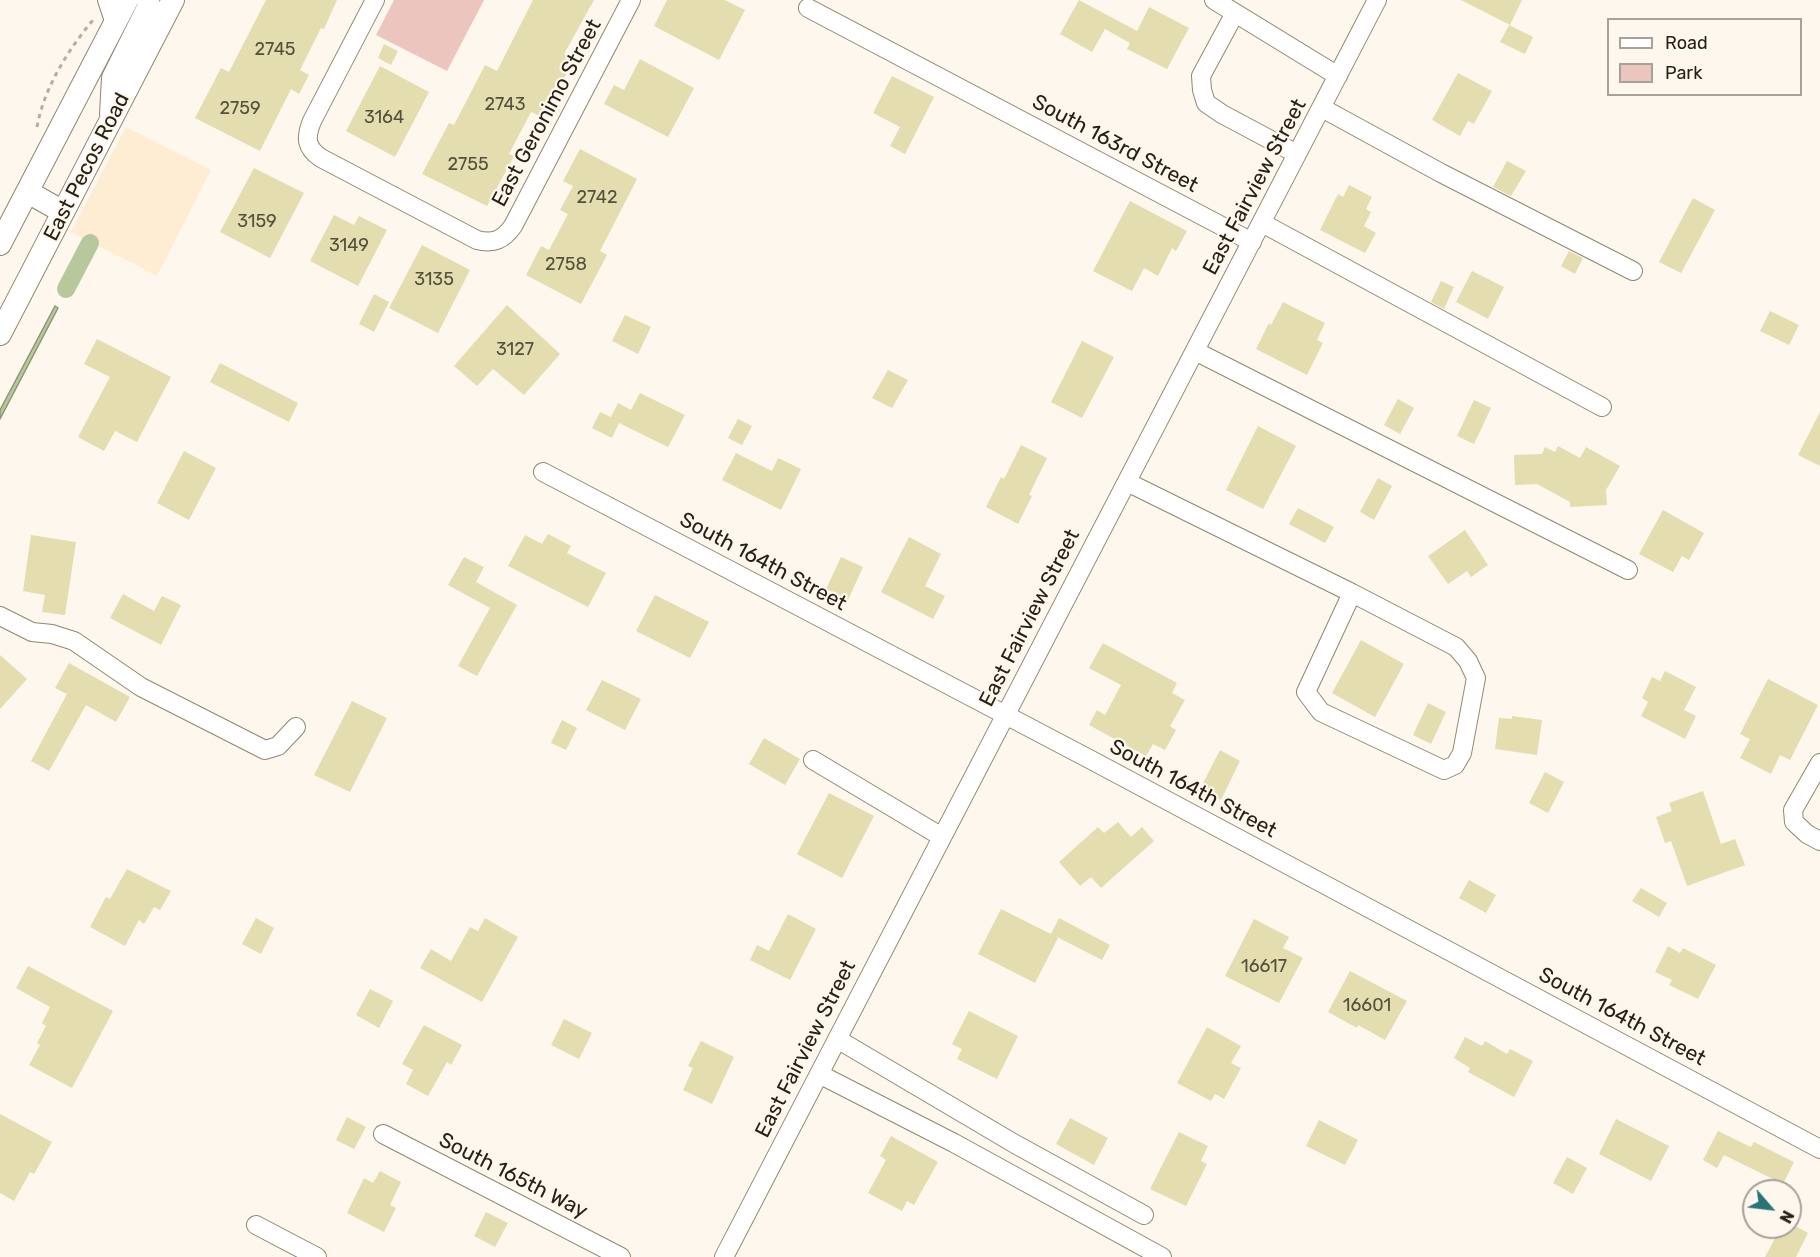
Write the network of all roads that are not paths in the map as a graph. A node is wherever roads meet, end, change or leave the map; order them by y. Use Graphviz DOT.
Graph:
graph roads {
  1 [pos="127,0"];
  2 [pos="148,0"];
  3 [pos="173,0"];
  4 [pos="375,0"];
  5 [pos="631,0"];
  6 [pos="1214,0"];
  7 [pos="1377,0"];
  8 [pos="101,5"];
  9 [pos="808,8"];
  10 [pos="1235,13"];
  11 [pos="115,24"];
  12 [pos="1338,76"];
  13 [pos="1322,108"];
  14 [pos="110,121"];
  15 [pos="1297,154"];
  16 [pos="28,192"];
  17 [pos="63,212"];
  18 [pos="1262,223"];
  19 [pos="1252,242"];
  20 [pos="0,244"];
  21 [pos="1633,271"];
  22 [pos="0,334"];
  23 [pos="1195,351"];
  24 [pos="1602,407"];
  25 [pos="543,472"];
  26 [pos="1127,482"];
  27 [pos="1628,570"];
  28 [pos="1352,593"];
  29 [pos="0,616"];
  30 [pos="1005,715"];
  31 [pos="296,727"];
  32 [pos="813,760"];
  33 [pos="1820,762"];
  34 [pos="942,837"];
  35 [pos="1820,841"];
  36 [pos="837,1039"];
  37 [pos="819,1074"];
  38 [pos="384,1134"];
  39 [pos="1820,1149"];
  40 [pos="1144,1215"];
  41 [pos="256,1225"];
  42 [pos="317,1257"];
  43 [pos="621,1257"];
  44 [pos="724,1257"];
  45 [pos="1162,1257"];
  1 -- 11 [label="main road, East Pecos Road"];
  2 -- 14 [label="main road"];
  3 -- 14 [label="main road, East Pecos Road"];
  4 -- 5 [label="street, East Geronimo Street"];
  6 -- 10 [label="street"];
  7 -- 12 [label="street, East Fairview Street"];
  8 -- 11 [label="street"];
  9 -- 19 [label="street, South 163rd Street"];
  10 -- 12 [label="street"];
  10 -- 15 [label="street"];
  11 -- 16 [label="main road, East Pecos Road"];
  12 -- 13 [label="street, East Fairview Street"];
  13 -- 15 [label="street, East Fairview Street"];
  13 -- 21 [label="street"];
  14 -- 17 [label="main road, East Pecos Road"];
  15 -- 18 [label="street, East Fairview Street"];
  16 -- 17 [label="main road"];
  16 -- 20 [label="main road, East Pecos Road"];
  17 -- 22 [label="main road, East Pecos Road"];
  18 -- 19 [label="street, East Fairview Street"];
  18 -- 24 [label="street"];
  19 -- 23 [label="street, East Fairview Street"];
  23 -- 26 [label="street, East Fairview Street"];
  23 -- 27 [label="street"];
  25 -- 30 [label="street, South 164th Street"];
  26 -- 28 [label="street"];
  26 -- 30 [label="street, East Fairview Street"];
  28 -- 28 [label="street"];
  29 -- 31 [label="street"];
  30 -- 34 [label="street, East Fairview Street"];
  30 -- 39 [label="street, South 164th Street"];
  32 -- 34 [label="street"];
  33 -- 35 [label="street"];
  34 -- 36 [label="street, East Fairview Street"];
  36 -- 37 [label="street, East Fairview Street"];
  36 -- 40 [label="street"];
  37 -- 44 [label="street, East Fairview Street"];
  37 -- 45 [label="street"];
  38 -- 43 [label="street, South 165th Way"];
  41 -- 42 [label="street"];
}
